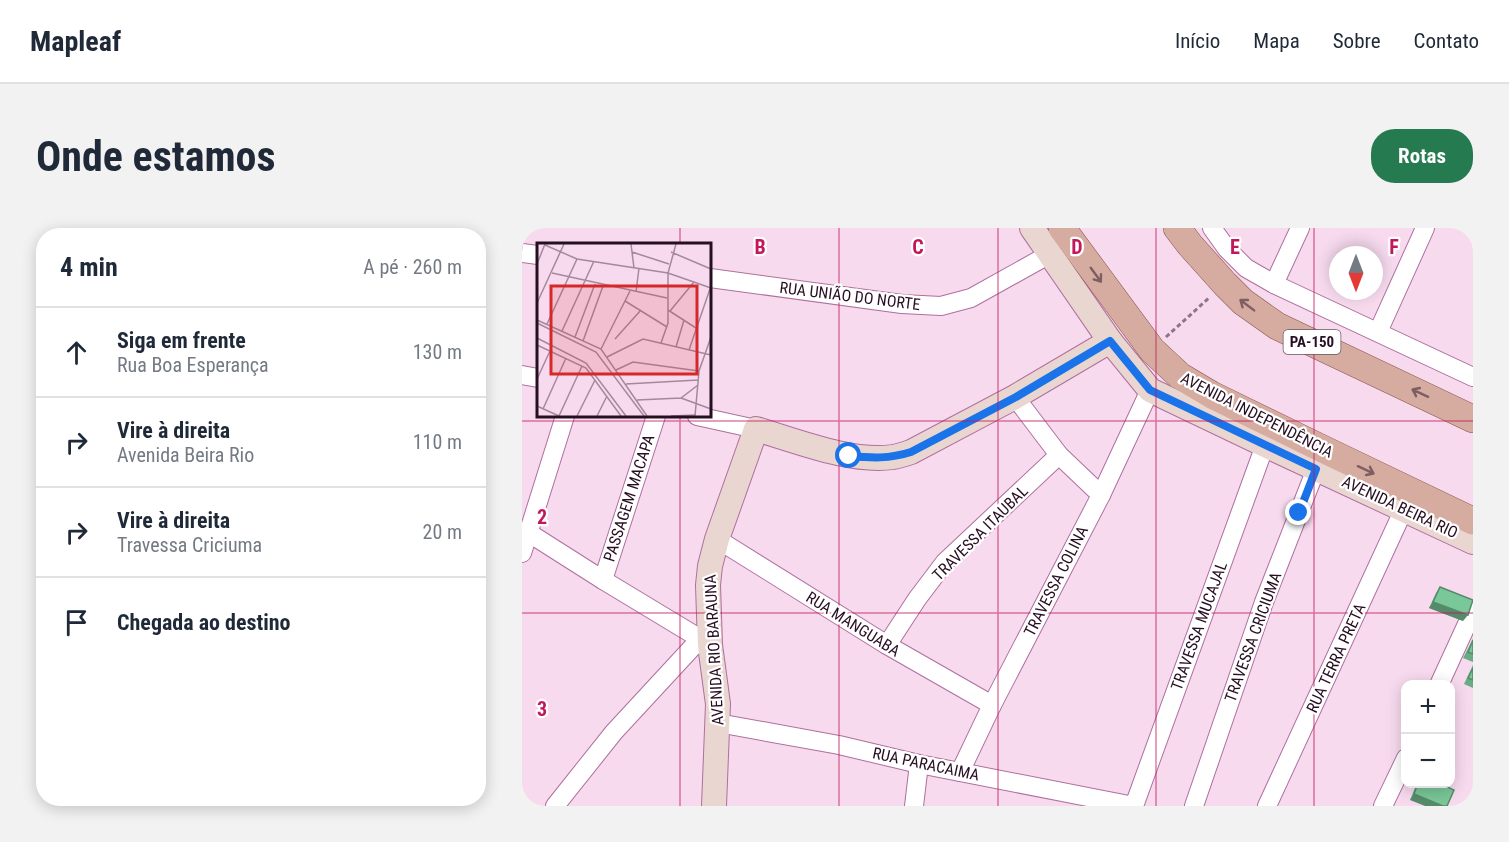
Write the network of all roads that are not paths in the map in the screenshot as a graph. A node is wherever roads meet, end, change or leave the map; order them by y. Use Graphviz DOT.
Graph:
graph roads {
  1 [pos="1032,228"];
  2 [pos="1062,228"];
  3 [pos="1177,228"];
  4 [pos="1212,228"];
  5 [pos="1300,228"];
  6 [pos="1425,228"];
  7 [pos="522,253"];
  8 [pos="1050,254"];
  9 [pos="537,255"];
  10 [pos="711,278"];
  11 [pos="1274,284"];
  12 [pos="1378,332"];
  13 [pos="1110,341"];
  14 [pos="522,375"];
  15 [pos="1473,377"];
  16 [pos="537,378"];
  17 [pos="1150,390"];
  18 [pos="1016,397"];
  19 [pos="565,417"];
  20 [pos="656,417"];
  21 [pos="702,417"];
  22 [pos="1473,419"];
  23 [pos="756,429"];
  24 [pos="1265,445"];
  25 [pos="1059,455"];
  26 [pos="1316,469"];
  27 [pos="1101,495"];
  28 [pos="1404,509"];
  29 [pos="1473,521"];
  30 [pos="529,533"];
  31 [pos="717,539"];
  32 [pos="1473,542"];
  33 [pos="522,553"];
  34 [pos="603,580"];
  35 [pos="1473,611"];
  36 [pos="705,642"];
  37 [pos="886,645"];
  38 [pos="1441,680"];
  39 [pos="992,705"];
  40 [pos="718,723"];
  41 [pos="919,764"];
  42 [pos="1401,768"];
  43 [pos="960,772"];
  44 [pos="555,806"];
  45 [pos="714,806"];
  46 [pos="914,806"];
  47 [pos="1134,806"];
  48 [pos="1194,806"];
  49 [pos="1267,806"];
  50 [pos="1383,806"];
  1 -- 8 [label="street, AVENIDA BEIRA RIO"];
  2 -- 29 [label="main road, AVENIDA INDEPENDÊNCIA, one-way"];
  22 -- 3 [label="main road, PA-150, one-way"];
  4 -- 11 [label="street"];
  5 -- 11 [label="street"];
  6 -- 12 [label="street"];
  7 -- 9 [label="street"];
  8 -- 10 [label="street, RUA UNIÃO DO NORTE"];
  8 -- 13 [label="street, AVENIDA BEIRA RIO"];
  11 -- 12 [label="street"];
  12 -- 15 [label="street"];
  13 -- 17 [label="street, AVENIDA BEIRA RIO"];
  13 -- 18 [label="street"];
  14 -- 16 [label="street"];
  17 -- 24 [label="street, AVENIDA BEIRA RIO"];
  17 -- 27 [label="street, TRAVESSA COLINA"];
  18 -- 23 [label="street"];
  18 -- 25 [label="street"];
  19 -- 30 [label="street"];
  20 -- 34 [label="street, PASSAGEM MACAPA"];
  21 -- 23 [label="street"];
  23 -- 31 [label="street, AVENIDA RIO BARAUNA"];
  24 -- 26 [label="street, AVENIDA BEIRA RIO"];
  24 -- 47 [label="street, TRAVESSA MUCAJAL"];
  25 -- 27 [label="street"];
  25 -- 37 [label="street, TRAVESSA ITAUBAL"];
  26 -- 28 [label="street, AVENIDA BEIRA RIO"];
  26 -- 48 [label="street, TRAVESSA CRICIUMA"];
  27 -- 39 [label="street, TRAVESSA COLINA"];
  28 -- 32 [label="street, AVENIDA BEIRA RIO"];
  28 -- 49 [label="street, RUA TERRA PRETA"];
  30 -- 33 [label="street"];
  30 -- 34 [label="street"];
  31 -- 36 [label="street, AVENIDA RIO BARAUNA"];
  31 -- 37 [label="street, RUA MANGUABA"];
  34 -- 36 [label="street"];
  35 -- 38 [label="street"];
  36 -- 40 [label="street, AVENIDA RIO BARAUNA"];
  36 -- 44 [label="street"];
  37 -- 39 [label="street, RUA MANGUABA"];
  39 -- 43 [label="street, TRAVESSA COLINA"];
  40 -- 41 [label="street, RUA PARACAIMA"];
  40 -- 45 [label="street, AVENIDA RIO BARAUNA"];
  41 -- 43 [label="street, RUA PARACAIMA"];
  41 -- 46 [label="street"];
  42 -- 50 [label="street"];
  43 -- 47 [label="street, RUA PARACAIMA"];
}
